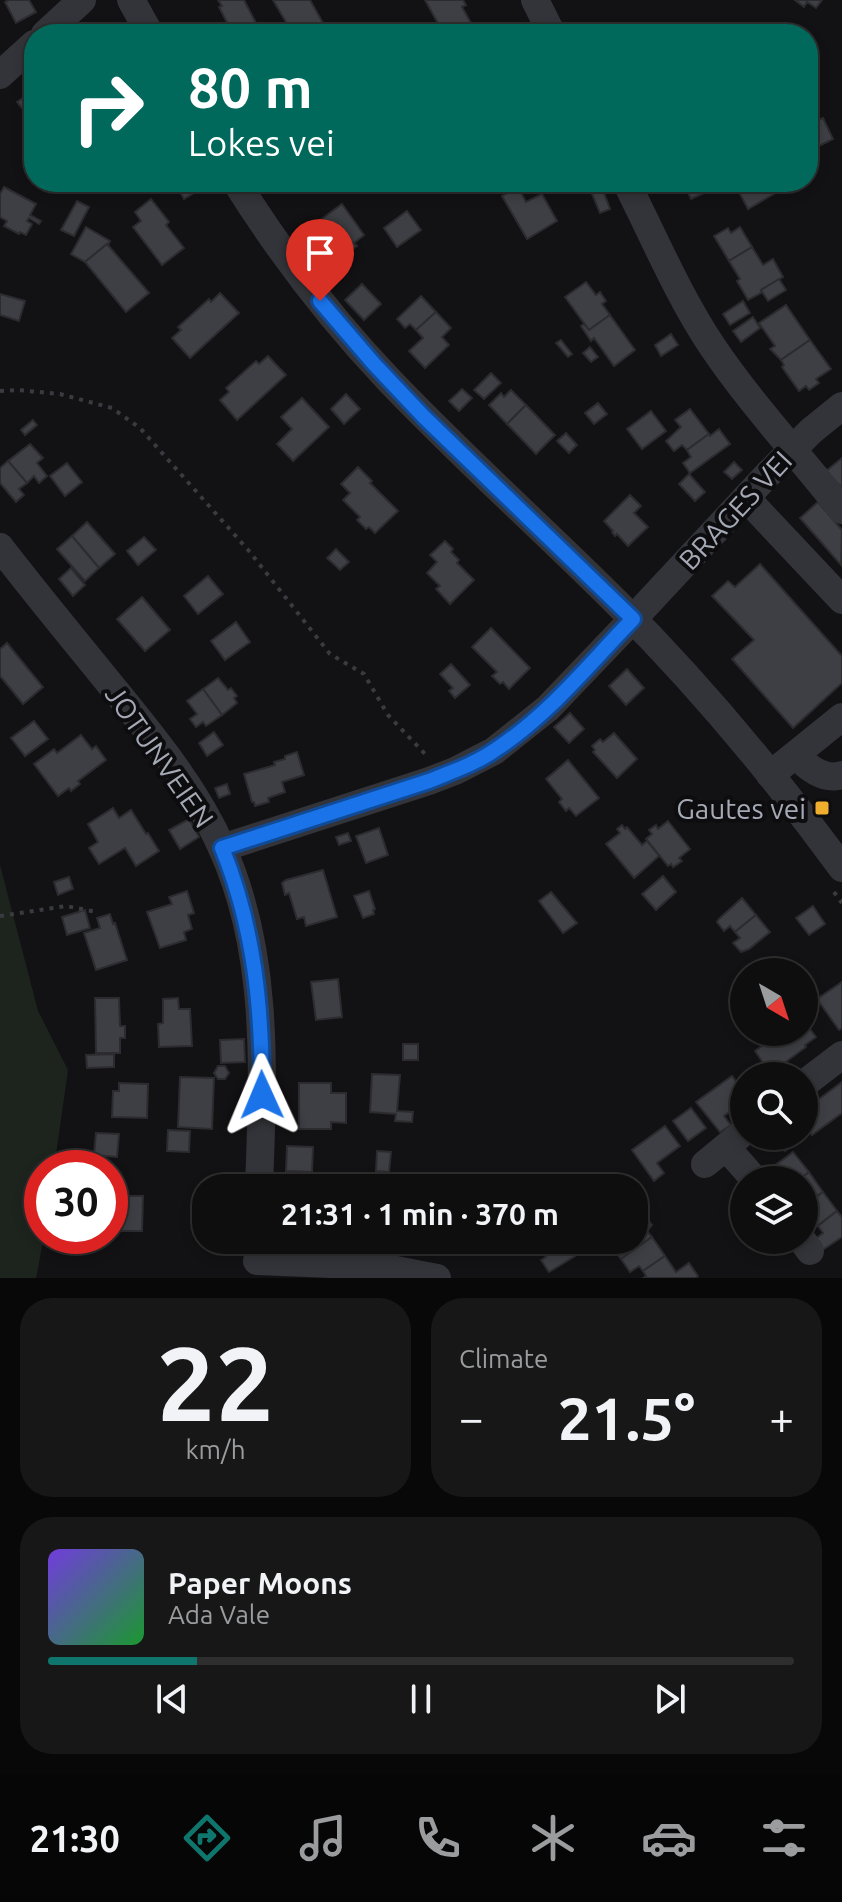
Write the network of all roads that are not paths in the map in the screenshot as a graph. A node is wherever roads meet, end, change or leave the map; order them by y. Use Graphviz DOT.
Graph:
graph roads {
  1 [pos="82,0"];
  2 [pos="131,0"];
  3 [pos="535,0"];
  4 [pos="56,24"];
  5 [pos="144,24"];
  6 [pos="547,24"];
  7 [pos="24,53"];
  8 [pos="0,75"];
  9 [pos="242,192"];
  10 [pos="631,192"];
  11 [pos="842,406"];
  12 [pos="792,449"];
  13 [pos="746,498"];
  14 [pos="842,510"];
  15 [pos="0,547"];
  16 [pos="842,600"];
  17 [pos="633,619"];
  18 [pos="842,717"];
  19 [pos="796,755"];
  20 [pos="770,775"];
  21 [pos="842,775"];
  22 [pos="222,848"];
  23 [pos="842,868"];
  24 [pos="842,1055"];
  25 [pos="818,1073"];
  26 [pos="725,1148"];
  27 [pos="742,1166"];
  28 [pos="259,1174"];
  29 [pos="257,1260"];
  30 [pos="437,1278"];
  1 -- 4 [label="street"];
  2 -- 5 [label="street"];
  3 -- 6 [label="street"];
  7 -- 8 [label="street"];
  9 -- 17 [label="street"];
  10 -- 12 [label="street"];
  11 -- 12 [label="street, BRAGES VEI"];
  12 -- 13 [label="street, BRAGES VEI"];
  12 -- 14 [label="street"];
  13 -- 16 [label="street"];
  13 -- 17 [label="street, BRAGES VEI"];
  15 -- 22 [label="street, JOTUNVEIEN"];
  17 -- 20 [label="street"];
  17 -- 22 [label="street, BRAGES VEI"];
  18 -- 19 [label="street"];
  19 -- 20 [label="street"];
  19 -- 21 [label="street"];
  20 -- 23 [label="street"];
  22 -- 28 [label="street, JOTUNVEIEN"];
  24 -- 25 [label="street"];
  26 -- 27 [label="street"];
  29 -- 30 [label="street"];
}
